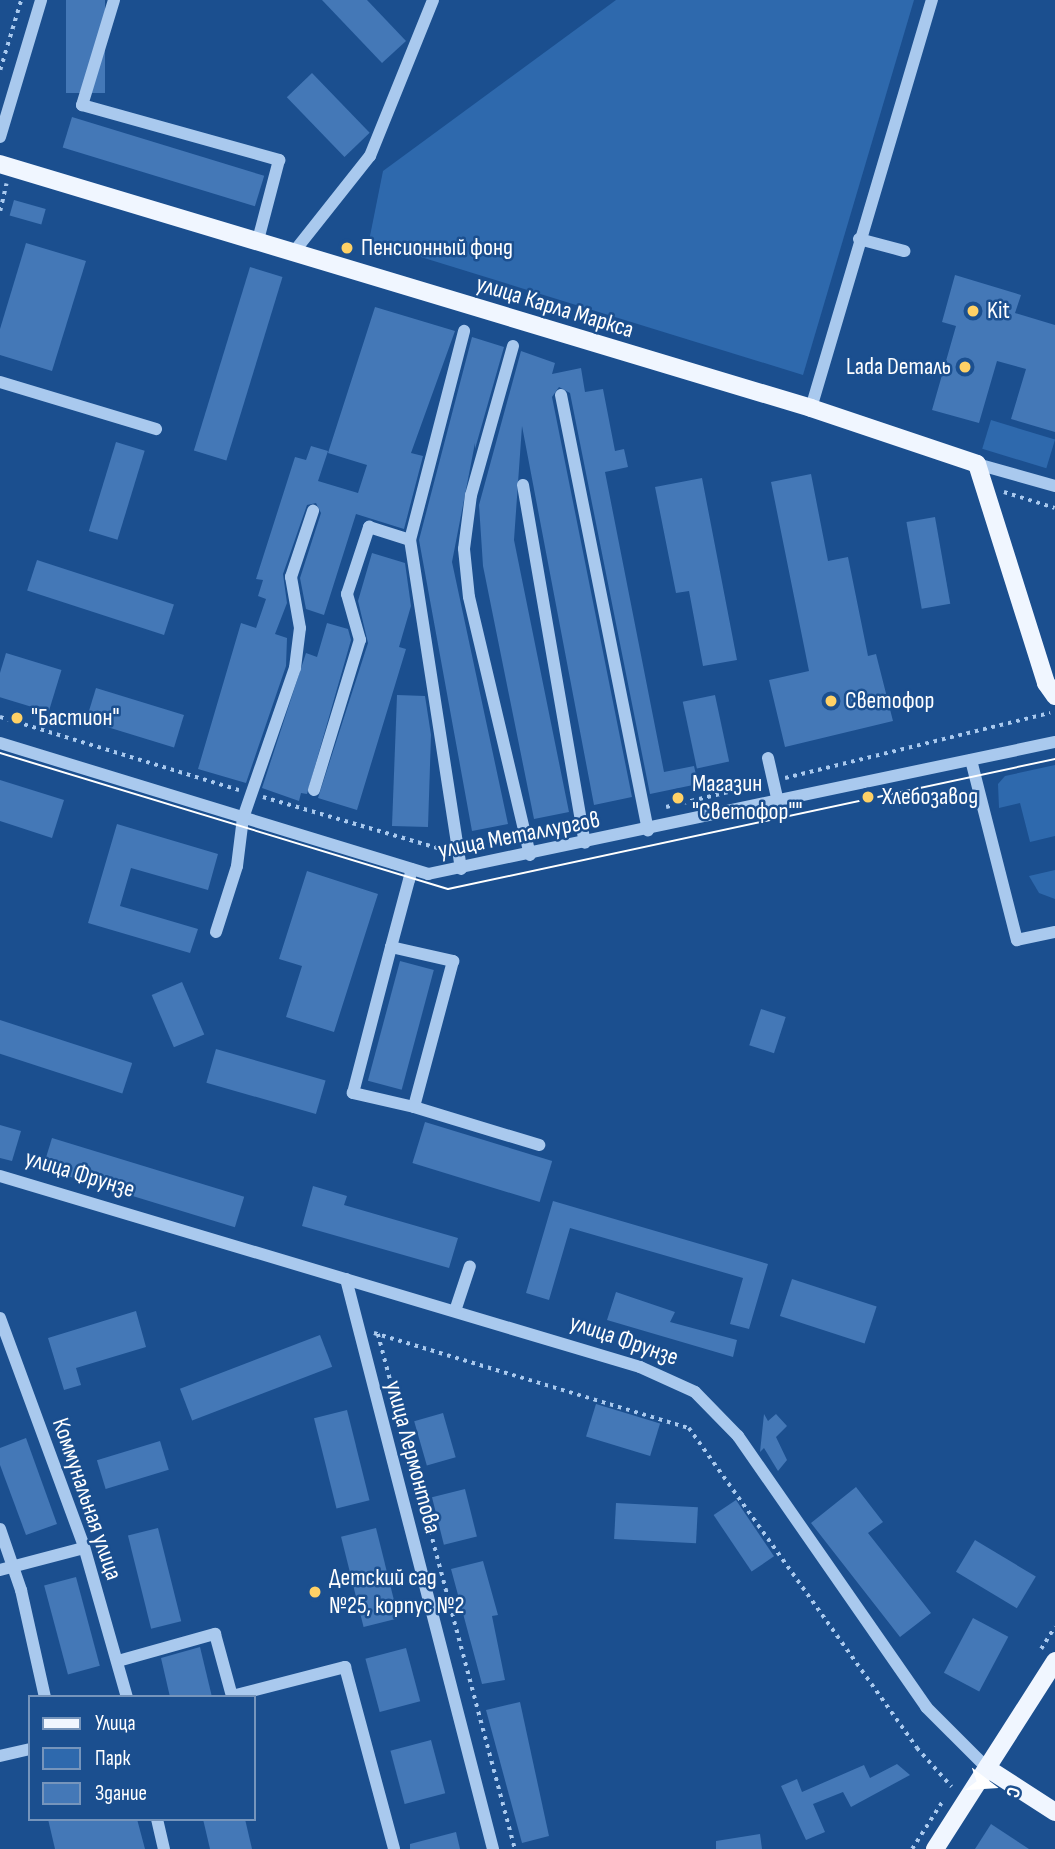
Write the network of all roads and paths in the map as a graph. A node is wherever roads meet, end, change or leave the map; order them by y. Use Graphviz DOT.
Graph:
graph roads {
  1 [pos="21,0"];
  2 [pos="41,0"];
  3 [pos="114,0"];
  4 [pos="433,0"];
  5 [pos="932,0"];
  6 [pos="0,69"];
  7 [pos="0,137"];
  8 [pos="0,164"];
  9 [pos="859,239"];
  10 [pos="258,240"];
  11 [pos="904,251"];
  12 [pos="293,253"];
  13 [pos="464,331"];
  14 [pos="513,346"];
  15 [pos="0,382"];
  16 [pos="561,396"];
  17 [pos="811,408"];
  18 [pos="156,429"];
  19 [pos="977,464"];
  20 [pos="523,485"];
  21 [pos="984,485"];
  22 [pos="1055,486"];
  23 [pos="1055,508"];
  24 [pos="313,511"];
  25 [pos="410,540"];
  26 [pos="1055,696"];
  27 [pos="1055,742"];
  28 [pos="0,743"];
  29 [pos="768,758"];
  30 [pos="971,760"];
  31 [pos="314,790"];
  32 [pos="778,802"];
  33 [pos="243,818"];
  34 [pos="648,830"];
  35 [pos="585,844"];
  36 [pos="530,855"];
  37 [pos="412,869"];
  38 [pos="461,869"];
  39 [pos="216,932"];
  40 [pos="1055,932"];
  41 [pos="391,947"];
  42 [pos="414,1107"];
  43 [pos="539,1145"];
  44 [pos="0,1176"];
  45 [pos="470,1266"];
  46 [pos="346,1279"];
  47 [pos="455,1311"];
  48 [pos="0,1318"];
  49 [pos="358,1328"];
  50 [pos="379,1334"];
  51 [pos="0,1529"];
  52 [pos="84,1548"];
  53 [pos="7,1569"];
  54 [pos="118,1661"];
  55 [pos="1055,1661"];
  56 [pos="44,1695"];
  57 [pos="126,1695"];
  58 [pos="232,1695"];
  59 [pos="236,1695"];
  60 [pos="28,1749"];
  61 [pos="0,1756"];
  62 [pos="987,1768"];
  63 [pos="952,1787"];
  64 [pos="1055,1812"];
  65 [pos="157,1821"];
  66 [pos="164,1849"];
  67 [pos="394,1849"];
  68 [pos="493,1849"];
  69 [pos="514,1849"];
  70 [pos="935,1849"];
  1 -- 6 [label="path"];
  2 -- 7 [label="street"];
  3 -- 10 [label="street"];
  4 -- 12 [label="street"];
  5 -- 9 [label="street"];
  8 -- 10 [label="main road, улица Карла Маркса"];
  9 -- 11 [label="street"];
  9 -- 17 [label="street"];
  10 -- 12 [label="main road, улица Карла Маркса"];
  12 -- 17 [label="main road, улица Карла Маркса"];
  13 -- 25 [label="street"];
  14 -- 36 [label="street"];
  15 -- 18 [label="street"];
  16 -- 34 [label="street"];
  17 -- 19 [label="main road, улица Карла Маркса"];
  19 -- 21 [label="main road"];
  19 -- 22 [label="street, улица Карла Маркса"];
  20 -- 35 [label="street"];
  21 -- 23 [label="path"];
  21 -- 26 [label="main road"];
  24 -- 33 [label="street"];
  25 -- 31 [label="street"];
  25 -- 38 [label="street"];
  27 -- 30 [label="street, улица Металлургов"];
  28 -- 33 [label="street, улица Металлургов"];
  29 -- 32 [label="street"];
  30 -- 32 [label="street, улица Металлургов"];
  30 -- 40 [label="street"];
  32 -- 34 [label="street, улица Металлургов"];
  33 -- 37 [label="street, улица Металлургов"];
  33 -- 39 [label="street"];
  34 -- 35 [label="street, улица Металлургов"];
  35 -- 36 [label="street, улица Металлургов"];
  36 -- 38 [label="street, улица Металлургов"];
  37 -- 38 [label="street, улица Металлургов"];
  37 -- 41 [label="street"];
  41 -- 42 [label="street"];
  41 -- 42 [label="street"];
  42 -- 43 [label="street"];
  44 -- 46 [label="street, улица Фрунзе"];
  45 -- 47 [label="street"];
  46 -- 47 [label="street, улица Фрунзе"];
  46 -- 49 [label="street, улица Лермонтова"];
  47 -- 62 [label="street, улица Фрунзе"];
  48 -- 52 [label="street, Коммунальная улица"];
  49 -- 50 [label="path"];
  49 -- 68 [label="street, улица Лермонтова"];
  50 -- 63 [label="path"];
  50 -- 69 [label="path"];
  51 -- 53 [label="street"];
  52 -- 53 [label="street"];
  52 -- 54 [label="street, Коммунальная улица"];
  53 -- 56 [label="street"];
  54 -- 57 [label="street, Коммунальная улица"];
  54 -- 58 [label="street"];
  55 -- 62 [label="main road"];
  59 -- 67 [label="street"];
  60 -- 61 [label="street"];
  62 -- 64 [label="main road, улица Фрунзе"];
  62 -- 70 [label="main road"];
  65 -- 66 [label="street"];
}
